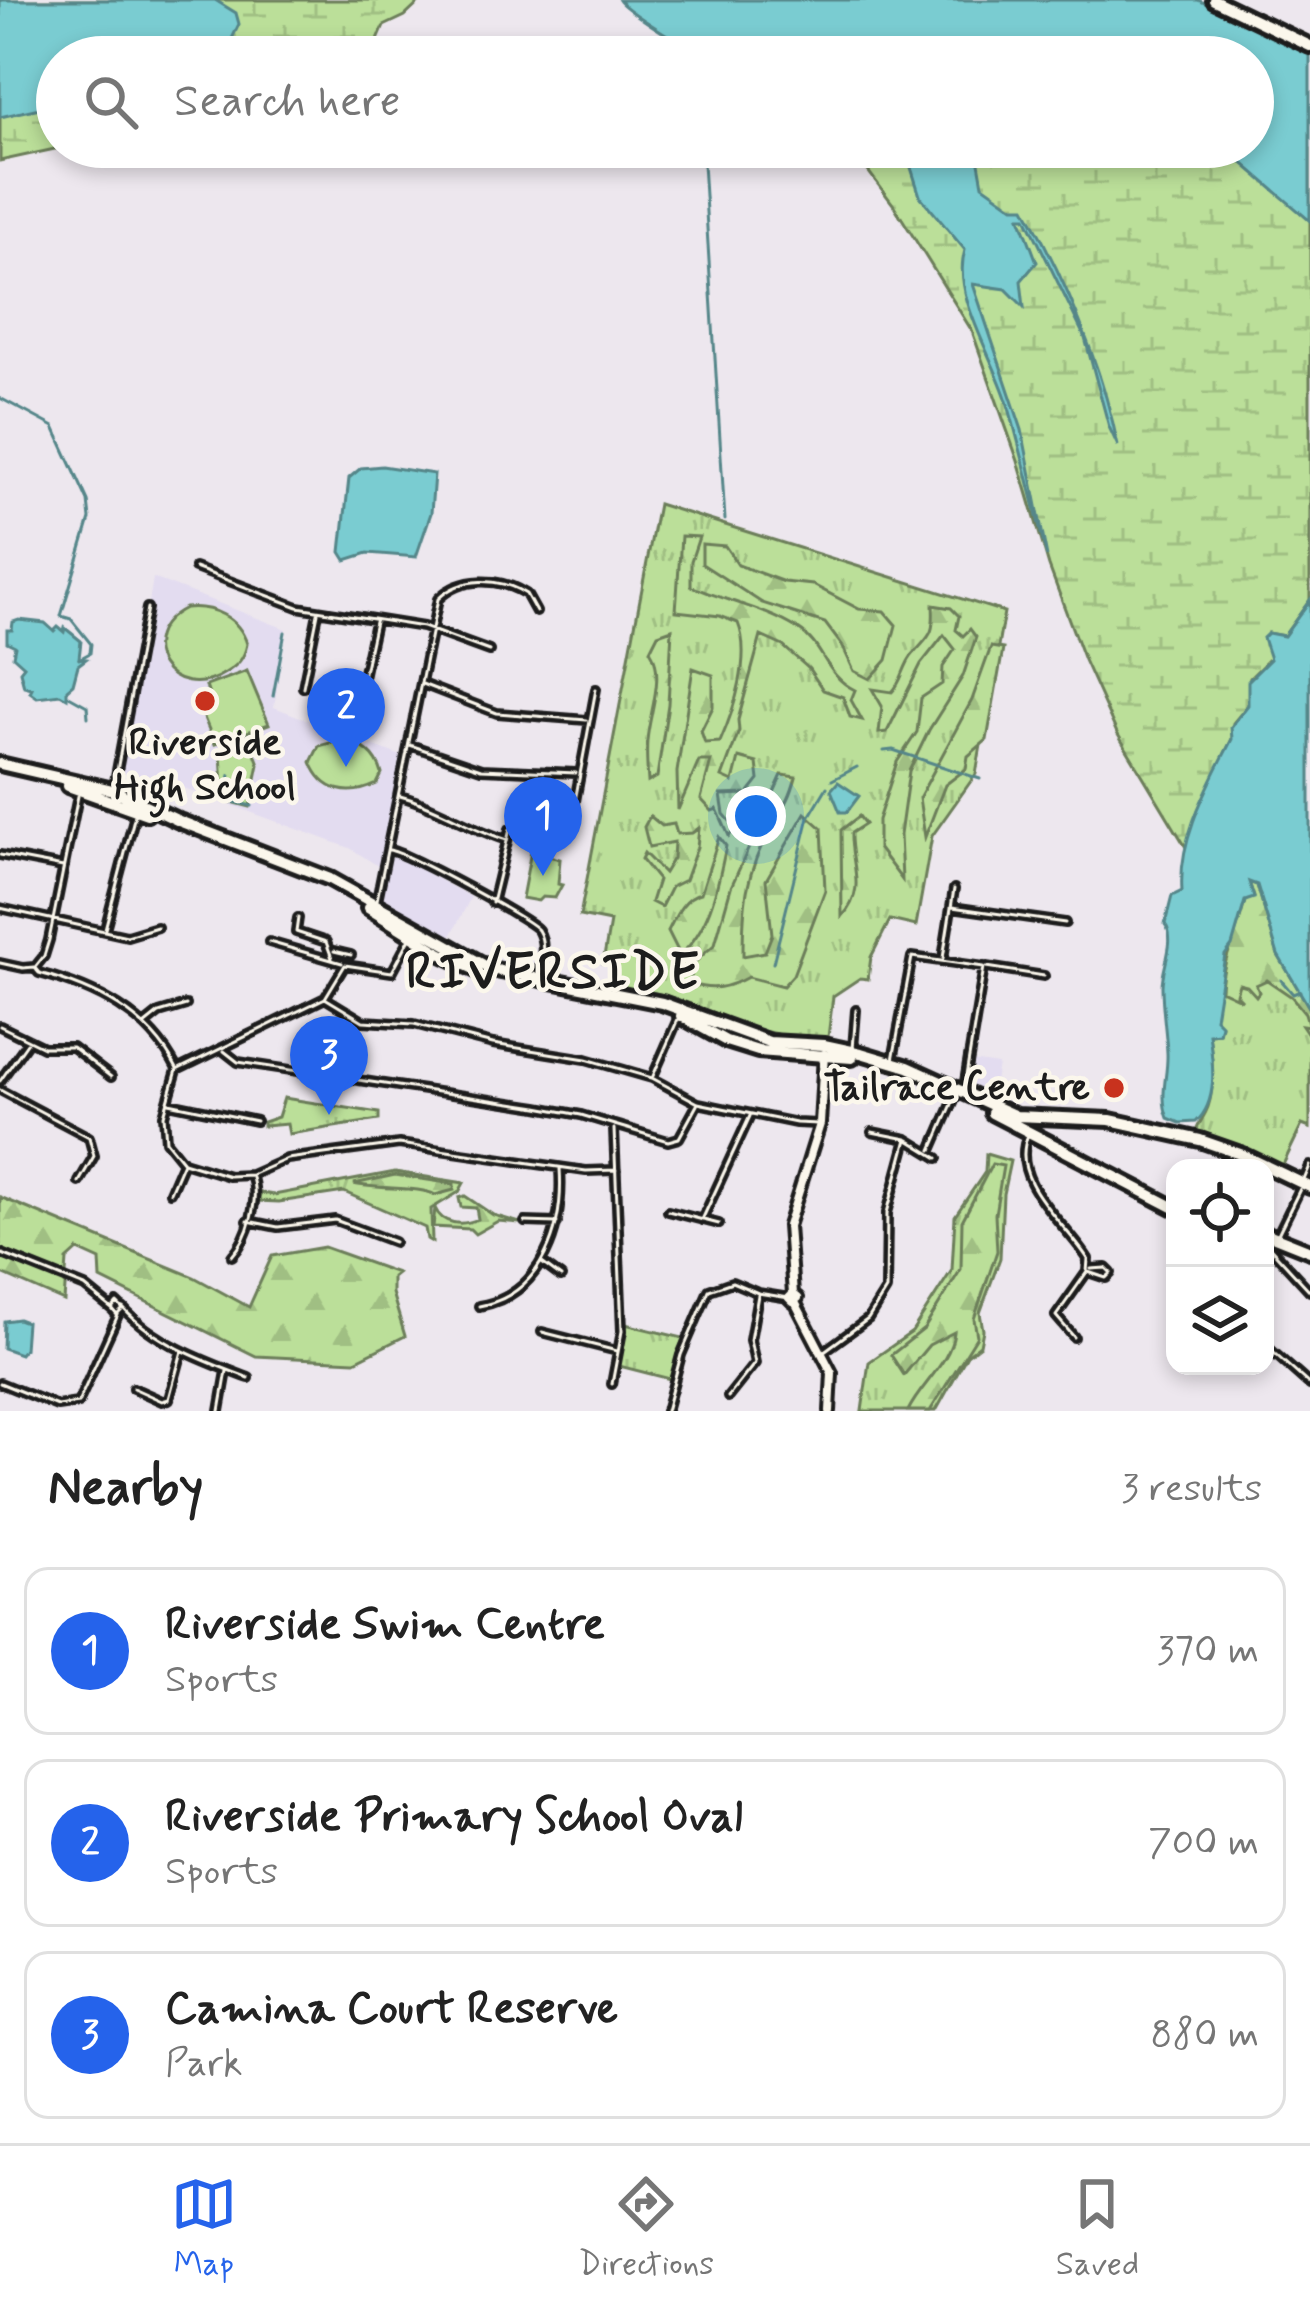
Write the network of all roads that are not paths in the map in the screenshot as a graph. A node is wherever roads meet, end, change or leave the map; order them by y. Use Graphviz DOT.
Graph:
graph roads {
  1 [pos="1214,0"];
  2 [pos="1228,0"];
  3 [pos="1310,43"];
  4 [pos="194,568"];
  5 [pos="147,608"];
  6 [pos="318,611"];
  7 [pos="536,612"];
  8 [pos="376,620"];
  9 [pos="430,630"];
  10 [pos="489,651"];
  11 [pos="421,683"];
  12 [pos="303,688"];
  13 [pos="596,689"];
  14 [pos="356,709"];
  15 [pos="590,721"];
  16 [pos="408,745"];
  17 [pos="0,767"];
  18 [pos="580,773"];
  19 [pos="80,790"];
  20 [pos="111,795"];
  21 [pos="398,796"];
  22 [pos="136,810"];
  23 [pos="507,840"];
  24 [pos="387,850"];
  25 [pos="0,855"];
  26 [pos="64,868"];
  27 [pos="954,889"];
  28 [pos="493,903"];
  29 [pos="376,905"];
  30 [pos="952,907"];
  31 [pos="0,908"];
  32 [pos="298,918"];
  33 [pos="53,921"];
  34 [pos="1065,923"];
  35 [pos="157,927"];
  36 [pos="104,931"];
  37 [pos="413,932"];
  38 [pos="269,942"];
  39 [pos="332,952"];
  40 [pos="351,955"];
  41 [pos="333,959"];
  42 [pos="943,960"];
  43 [pos="0,963"];
  44 [pos="345,964"];
  45 [pos="34,967"];
  46 [pos="984,967"];
  47 [pos="1044,976"];
  48 [pos="538,980"];
  49 [pos="326,998"];
  50 [pos="186,1005"];
  51 [pos="856,1010"];
  52 [pos="680,1016"];
  53 [pos="0,1026"];
  54 [pos="142,1026"];
  55 [pos="29,1040"];
  56 [pos="223,1049"];
  57 [pos="824,1050"];
  58 [pos="852,1051"];
  59 [pos="892,1062"];
  60 [pos="177,1070"];
  61 [pos="112,1077"];
  62 [pos="652,1078"];
  63 [pos="0,1081"];
  64 [pos="0,1090"];
  65 [pos="959,1094"];
  66 [pos="166,1103"];
  67 [pos="698,1103"];
  68 [pos="751,1114"];
  69 [pos="256,1121"];
  70 [pos="820,1124"];
  71 [pos="614,1125"];
  72 [pos="1029,1126"];
  73 [pos="872,1132"];
  74 [pos="907,1139"];
  75 [pos="932,1152"];
  76 [pos="938,1158"];
  77 [pos="183,1162"];
  78 [pos="1310,1166"];
  79 [pos="560,1168"];
  80 [pos="616,1171"];
  81 [pos="251,1175"];
  82 [pos="79,1182"];
  83 [pos="1306,1185"];
  84 [pos="170,1192"];
  85 [pos="1166,1203"];
  86 [pos="668,1210"];
  87 [pos="702,1220"];
  88 [pos="248,1221"];
  89 [pos="525,1222"];
  90 [pos="557,1223"];
  91 [pos="719,1224"];
  92 [pos="1274,1231"];
  93 [pos="1274,1239"];
  94 [pos="394,1242"];
  95 [pos="1274,1244"];
  96 [pos="1310,1250"];
  97 [pos="0,1253"];
  98 [pos="232,1256"];
  99 [pos="541,1262"];
  100 [pos="561,1277"];
  101 [pos="1310,1291"];
  102 [pos="758,1293"];
  103 [pos="792,1298"];
  104 [pos="106,1301"];
  105 [pos="120,1306"];
  106 [pos="479,1306"];
  107 [pos="112,1310"];
  108 [pos="119,1315"];
  109 [pos="131,1317"];
  110 [pos="111,1324"];
  111 [pos="542,1332"];
  112 [pos="1075,1337"];
  113 [pos="182,1349"];
  114 [pos="618,1352"];
  115 [pos="821,1353"];
  116 [pos="1274,1353"];
  117 [pos="227,1370"];
  118 [pos="249,1378"];
  119 [pos="0,1383"];
  120 [pos="612,1384"];
  121 [pos="1310,1385"];
  122 [pos="133,1388"];
  123 [pos="728,1397"];
  124 [pos="78,1403"];
  125 [pos="83,1411"];
  126 [pos="220,1411"];
  127 [pos="666,1411"];
  128 [pos="830,1411"];
  1 -- 3 [label="highway"];
  2 -- 3 [label="highway"];
  4 -- 6 [label="street"];
  5 -- 20 [label="street"];
  6 -- 8 [label="street"];
  6 -- 12 [label="street"];
  7 -- 9 [label="street"];
  8 -- 9 [label="street"];
  8 -- 14 [label="street"];
  9 -- 10 [label="street"];
  9 -- 11 [label="street"];
  11 -- 15 [label="street"];
  11 -- 16 [label="street"];
  13 -- 15 [label="street"];
  15 -- 18 [label="street"];
  16 -- 18 [label="street"];
  16 -- 21 [label="street"];
  17 -- 19 [label="highway"];
  17 -- 20 [label="highway"];
  18 -- 23 [label="street"];
  19 -- 20 [label="highway"];
  19 -- 26 [label="street"];
  20 -- 22 [label="highway"];
  20 -- 29 [label="highway"];
  21 -- 23 [label="street"];
  21 -- 24 [label="street"];
  22 -- 36 [label="street"];
  22 -- 37 [label="highway"];
  23 -- 28 [label="street"];
  24 -- 28 [label="street"];
  24 -- 29 [label="street"];
  25 -- 26 [label="street"];
  26 -- 33 [label="street"];
  27 -- 30 [label="street"];
  28 -- 48 [label="street"];
  29 -- 37 [label="highway"];
  30 -- 34 [label="street"];
  30 -- 42 [label="street"];
  31 -- 33 [label="street"];
  32 -- 39 [label="street"];
  33 -- 36 [label="street"];
  33 -- 45 [label="street"];
  35 -- 36 [label="street"];
  37 -- 44 [label="street"];
  37 -- 48 [label="highway"];
  37 -- 52 [label="highway"];
  38 -- 41 [label="street"];
  39 -- 40 [label="street"];
  39 -- 41 [label="street"];
  41 -- 44 [label="street"];
  42 -- 46 [label="street"];
  42 -- 59 [label="street"];
  43 -- 45 [label="street"];
  44 -- 49 [label="street"];
  45 -- 54 [label="street"];
  46 -- 47 [label="street"];
  46 -- 65 [label="street"];
  48 -- 57 [label="highway"];
  49 -- 56 [label="street"];
  49 -- 62 [label="street"];
  50 -- 54 [label="street"];
  51 -- 58 [label="street"];
  52 -- 57 [label="highway"];
  52 -- 62 [label="street"];
  53 -- 55 [label="street"];
  54 -- 60 [label="street"];
  55 -- 61 [label="street"];
  55 -- 63 [label="street"];
  56 -- 60 [label="street"];
  56 -- 71 [label="street"];
  57 -- 58 [label="highway"];
  57 -- 65 [label="highway"];
  57 -- 70 [label="street"];
  58 -- 59 [label="highway"];
  59 -- 65 [label="highway"];
  60 -- 66 [label="street"];
  62 -- 67 [label="street"];
  64 -- 82 [label="street"];
  65 -- 72 [label="highway"];
  65 -- 75 [label="street"];
  66 -- 69 [label="street"];
  66 -- 77 [label="street"];
  67 -- 68 [label="street"];
  67 -- 71 [label="street"];
  68 -- 70 [label="street"];
  68 -- 87 [label="street"];
  70 -- 103 [label="street"];
  71 -- 80 [label="street"];
  72 -- 83 [label="highway"];
  72 -- 85 [label="highway"];
  72 -- 112 [label="street"];
  73 -- 74 [label="street"];
  74 -- 75 [label="street"];
  74 -- 115 [label="street"];
  75 -- 76 [label="street"];
  77 -- 81 [label="street"];
  77 -- 84 [label="street"];
  78 -- 83 [label="street"];
  79 -- 80 [label="street"];
  79 -- 81 [label="street"];
  79 -- 90 [label="street"];
  80 -- 114 [label="street"];
  81 -- 88 [label="street"];
  83 -- 92 [label="street"];
  86 -- 87 [label="street"];
  87 -- 91 [label="street"];
  88 -- 94 [label="street"];
  88 -- 98 [label="street"];
  89 -- 90 [label="street"];
  90 -- 99 [label="street"];
  93 -- 96 [label="highway"];
  95 -- 101 [label="street"];
  97 -- 104 [label="street"];
  99 -- 100 [label="street"];
  99 -- 106 [label="street"];
  102 -- 103 [label="street"];
  102 -- 123 [label="street"];
  102 -- 127 [label="street"];
  103 -- 115 [label="street"];
  104 -- 105 [label="street"];
  104 -- 107 [label="street"];
  105 -- 107 [label="street"];
  105 -- 108 [label="street"];
  105 -- 109 [label="street"];
  107 -- 108 [label="street"];
  107 -- 110 [label="street"];
  108 -- 109 [label="street"];
  108 -- 110 [label="street"];
  109 -- 113 [label="street"];
  110 -- 124 [label="street"];
  111 -- 114 [label="street"];
  113 -- 117 [label="street"];
  113 -- 122 [label="street"];
  114 -- 120 [label="street"];
  115 -- 128 [label="street"];
  116 -- 121 [label="street"];
  117 -- 118 [label="street"];
  117 -- 126 [label="street"];
  119 -- 124 [label="street"];
  124 -- 125 [label="street"];
}
